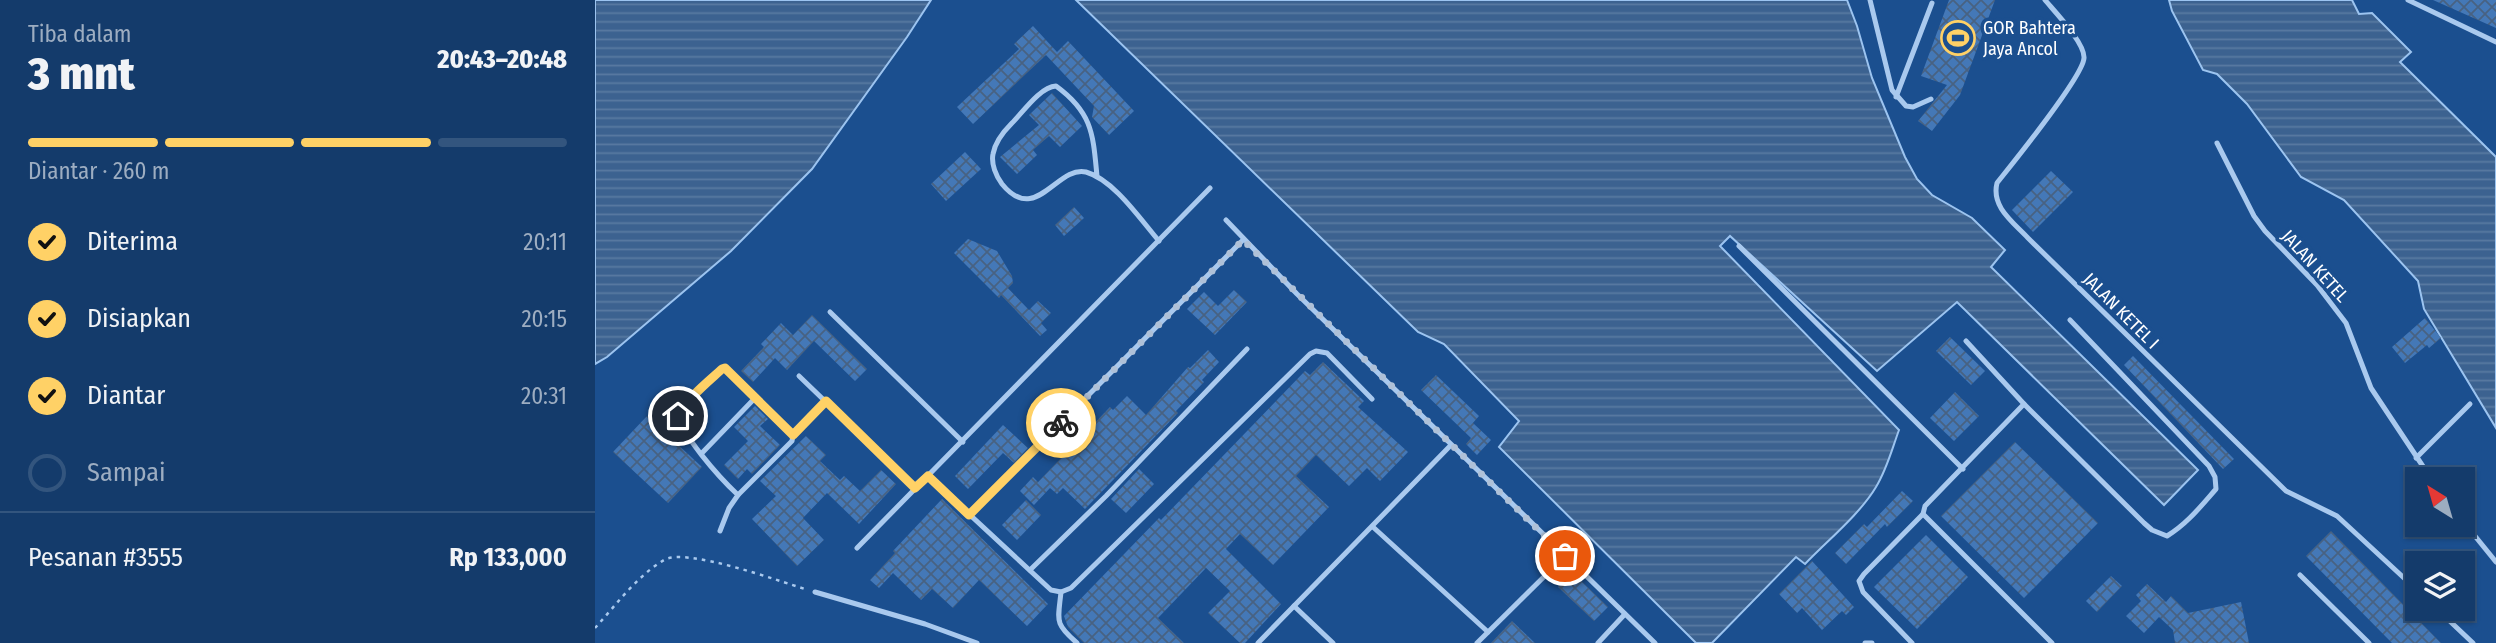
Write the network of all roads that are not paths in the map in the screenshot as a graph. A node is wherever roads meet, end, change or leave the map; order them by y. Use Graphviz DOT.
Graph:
graph roads {
  1 [pos="1870,0"];
  2 [pos="1925,0"];
  3 [pos="2045,0"];
  4 [pos="2408,0"];
  5 [pos="1933,1"];
  6 [pos="2496,42"];
  7 [pos="1896,97"];
  8 [pos="1931,99"];
  9 [pos="2217,143"];
  10 [pos="1097,176"];
  11 [pos="1210,188"];
  12 [pos="1226,220"];
  13 [pos="1243,240"];
  14 [pos="1159,241"];
  15 [pos="1739,246"];
  16 [pos="830,312"];
  17 [pos="2070,320"];
  18 [pos="1966,341"];
  19 [pos="1247,349"];
  20 [pos="799,376"];
  21 [pos="755,398"];
  22 [pos="1372,399"];
  23 [pos="826,401"];
  24 [pos="2024,404"];
  25 [pos="2470,404"];
  26 [pos="793,435"];
  27 [pos="963,442"];
  28 [pos="1451,445"];
  29 [pos="702,453"];
  30 [pos="2416,458"];
  31 [pos="2423,467"];
  32 [pos="1963,469"];
  33 [pos="928,476"];
  34 [pos="915,488"];
  35 [pos="738,495"];
  36 [pos="1923,513"];
  37 [pos="969,515"];
  38 [pos="1373,527"];
  39 [pos="720,531"];
  40 [pos="2475,536"];
  41 [pos="857,548"];
  42 [pos="1565,556"];
  43 [pos="2496,562"];
  44 [pos="1030,570"];
  45 [pos="2300,575"];
  46 [pos="2405,579"];
  47 [pos="815,592"];
  48 [pos="1061,592"];
  49 [pos="1294,606"];
  50 [pos="1625,614"];
  51 [pos="2450,621"];
  52 [pos="1488,632"];
  53 [pos="1599,642"];
  54 [pos="977,643"];
  55 [pos="1077,643"];
  56 [pos="1258,643"];
  57 [pos="1333,643"];
  58 [pos="1478,643"];
  59 [pos="1655,643"];
  60 [pos="1865,643"];
  61 [pos="1872,643"];
  62 [pos="1912,643"];
  63 [pos="2052,643"];
  64 [pos="2369,643"];
  65 [pos="2473,643"];
  1 -- 7 [label="lane"];
  2 -- 5 [label="lane"];
  3 -- 46 [label="lane, JALAN KETEL I"];
  4 -- 6 [label="lane"];
  5 -- 7 [label="lane"];
  7 -- 8 [label="lane"];
  9 -- 30 [label="lane, JALAN KETEL"];
  10 -- 10 [label="lane"];
  10 -- 14 [label="lane"];
  11 -- 14 [label="lane"];
  12 -- 13 [label="lane"];
  13 -- 28 [label="lane"];
  13 -- 37 [label="lane"];
  14 -- 27 [label="lane"];
  15 -- 32 [label="lane"];
  16 -- 27 [label="lane"];
  17 -- 24 [label="lane"];
  18 -- 24 [label="lane"];
  19 -- 44 [label="lane"];
  20 -- 23 [label="lane"];
  21 -- 26 [label="lane"];
  21 -- 29 [label="lane"];
  21 -- 29 [label="lane"];
  22 -- 48 [label="lane"];
  23 -- 26 [label="lane"];
  23 -- 34 [label="lane"];
  24 -- 32 [label="lane"];
  25 -- 30 [label="lane"];
  26 -- 35 [label="lane"];
  27 -- 33 [label="lane"];
  28 -- 38 [label="lane"];
  28 -- 42 [label="lane"];
  29 -- 35 [label="lane"];
  30 -- 31 [label="lane, JALAN KETEL"];
  32 -- 36 [label="lane"];
  33 -- 34 [label="lane"];
  33 -- 37 [label="lane"];
  34 -- 41 [label="lane"];
  35 -- 39 [label="lane"];
  36 -- 62 [label="lane"];
  36 -- 63 [label="lane"];
  37 -- 44 [label="lane"];
  38 -- 49 [label="lane"];
  38 -- 52 [label="lane"];
  40 -- 43 [label="lane"];
  42 -- 50 [label="lane"];
  42 -- 52 [label="lane"];
  44 -- 48 [label="lane"];
  45 -- 64 [label="lane"];
  47 -- 54 [label="lane"];
  48 -- 55 [label="lane"];
  49 -- 56 [label="lane"];
  49 -- 57 [label="lane"];
  50 -- 53 [label="lane"];
  50 -- 59 [label="lane"];
  51 -- 65 [label="lane"];
  52 -- 58 [label="lane"];
  60 -- 61 [label="lane"];
}
